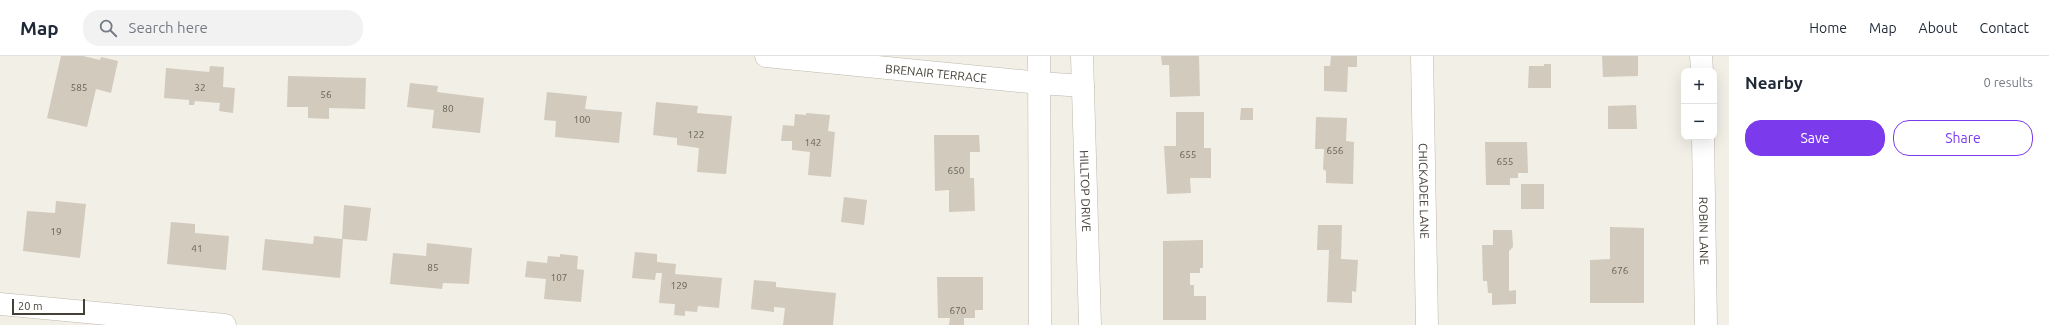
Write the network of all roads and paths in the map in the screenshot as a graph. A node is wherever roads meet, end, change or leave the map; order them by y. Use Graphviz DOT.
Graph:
graph roads {
  1 [pos="766,56"];
  2 [pos="1039,56"];
  3 [pos="1082,56"];
  4 [pos="1422,56"];
  5 [pos="1701,56"];
  6 [pos="1702,68"];
  7 [pos="1040,83"];
  8 [pos="1083,86"];
  9 [pos="1703,140"];
  10 [pos="0,304"];
  11 [pos="226,325"];
  12 [pos="1040,325"];
  13 [pos="1090,325"];
  14 [pos="1427,325"];
  15 [pos="1706,325"];
  1 -- 7 [label="street, BRENAIR TERRACE"];
  2 -- 7 [label="street"];
  3 -- 8 [label="street, HILLTOP DRIVE"];
  4 -- 14 [label="street, CHICKADEE LANE"];
  5 -- 6 [label="street"];
  7 -- 8 [label="street, BRENAIR TERRACE"];
  7 -- 12 [label="street"];
  8 -- 13 [label="street, HILLTOP DRIVE"];
  9 -- 15 [label="street, ROBIN LANE"];
  10 -- 11 [label="street"];
}
